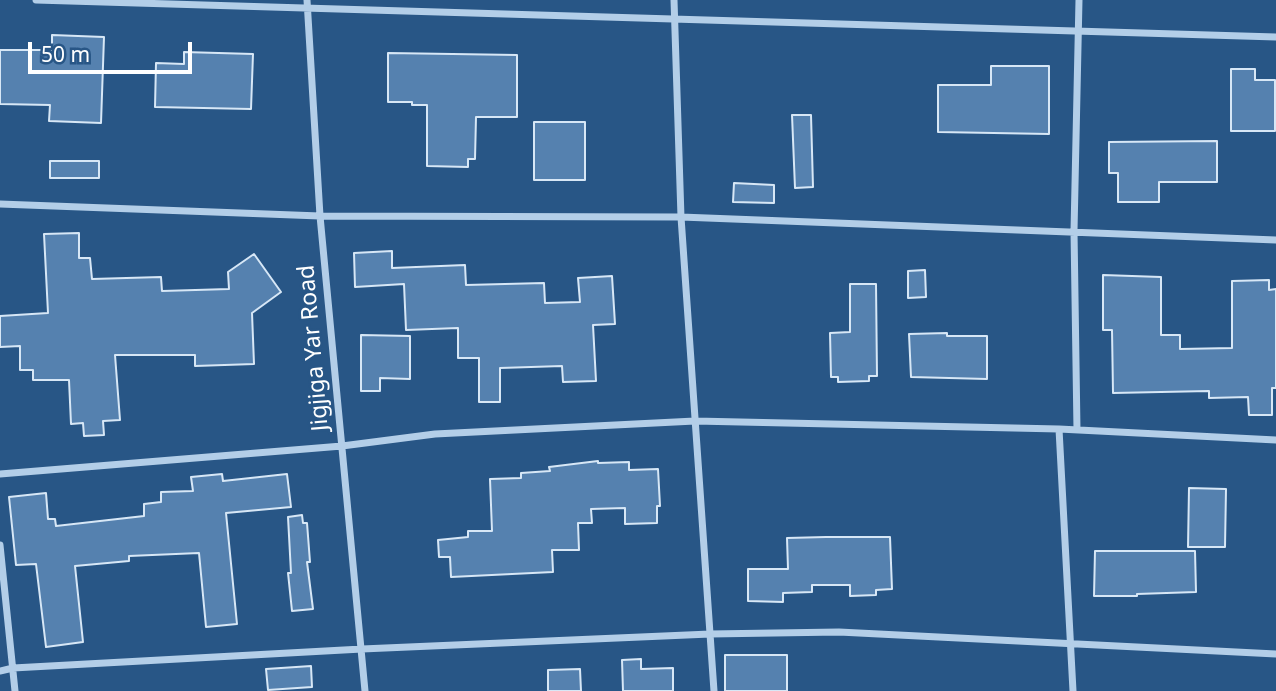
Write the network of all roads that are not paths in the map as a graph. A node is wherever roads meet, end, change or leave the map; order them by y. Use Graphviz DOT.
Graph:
graph roads {
  1 [pos="36,0"];
  2 [pos="674,0"];
  3 [pos="1079,0"];
  4 [pos="307,3"];
  5 [pos="674,18"];
  6 [pos="1078,33"];
  7 [pos="1276,37"];
  8 [pos="0,204"];
  9 [pos="320,216"];
  10 [pos="681,217"];
  11 [pos="1074,231"];
  12 [pos="1276,240"];
  13 [pos="695,421"];
  14 [pos="1059,429"];
  15 [pos="1077,430"];
  16 [pos="1276,440"];
  17 [pos="342,446"];
  18 [pos="0,474"];
  19 [pos="0,545"];
  20 [pos="710,634"];
  21 [pos="1072,643"];
  22 [pos="362,649"];
  23 [pos="1276,654"];
  24 [pos="13,668"];
  25 [pos="0,671"];
  26 [pos="15,691"];
  27 [pos="365,691"];
  28 [pos="713,691"];
  29 [pos="1073,691"];
  1 -- 4 [label="street"];
  2 -- 5 [label="street"];
  3 -- 6 [label="street"];
  4 -- 5 [label="street"];
  4 -- 9 [label="street, Jigjiga Yar Road"];
  5 -- 6 [label="street"];
  5 -- 10 [label="street"];
  6 -- 7 [label="street"];
  6 -- 11 [label="street"];
  8 -- 9 [label="street"];
  9 -- 10 [label="street"];
  9 -- 17 [label="street, Jigjiga Yar Road"];
  10 -- 11 [label="street"];
  10 -- 13 [label="street"];
  11 -- 12 [label="street"];
  11 -- 15 [label="street"];
  13 -- 14 [label="street"];
  13 -- 17 [label="street"];
  13 -- 20 [label="street"];
  14 -- 15 [label="street"];
  14 -- 21 [label="street"];
  15 -- 16 [label="street"];
  17 -- 18 [label="street"];
  17 -- 22 [label="street, Jigjiga Yar Road"];
  19 -- 24 [label="street"];
  20 -- 21 [label="street"];
  20 -- 22 [label="street"];
  20 -- 28 [label="street"];
  21 -- 23 [label="street"];
  21 -- 29 [label="street"];
  22 -- 24 [label="street"];
  22 -- 27 [label="street, Jigjiga Yar Road"];
  24 -- 25 [label="street"];
  24 -- 26 [label="street"];
}
